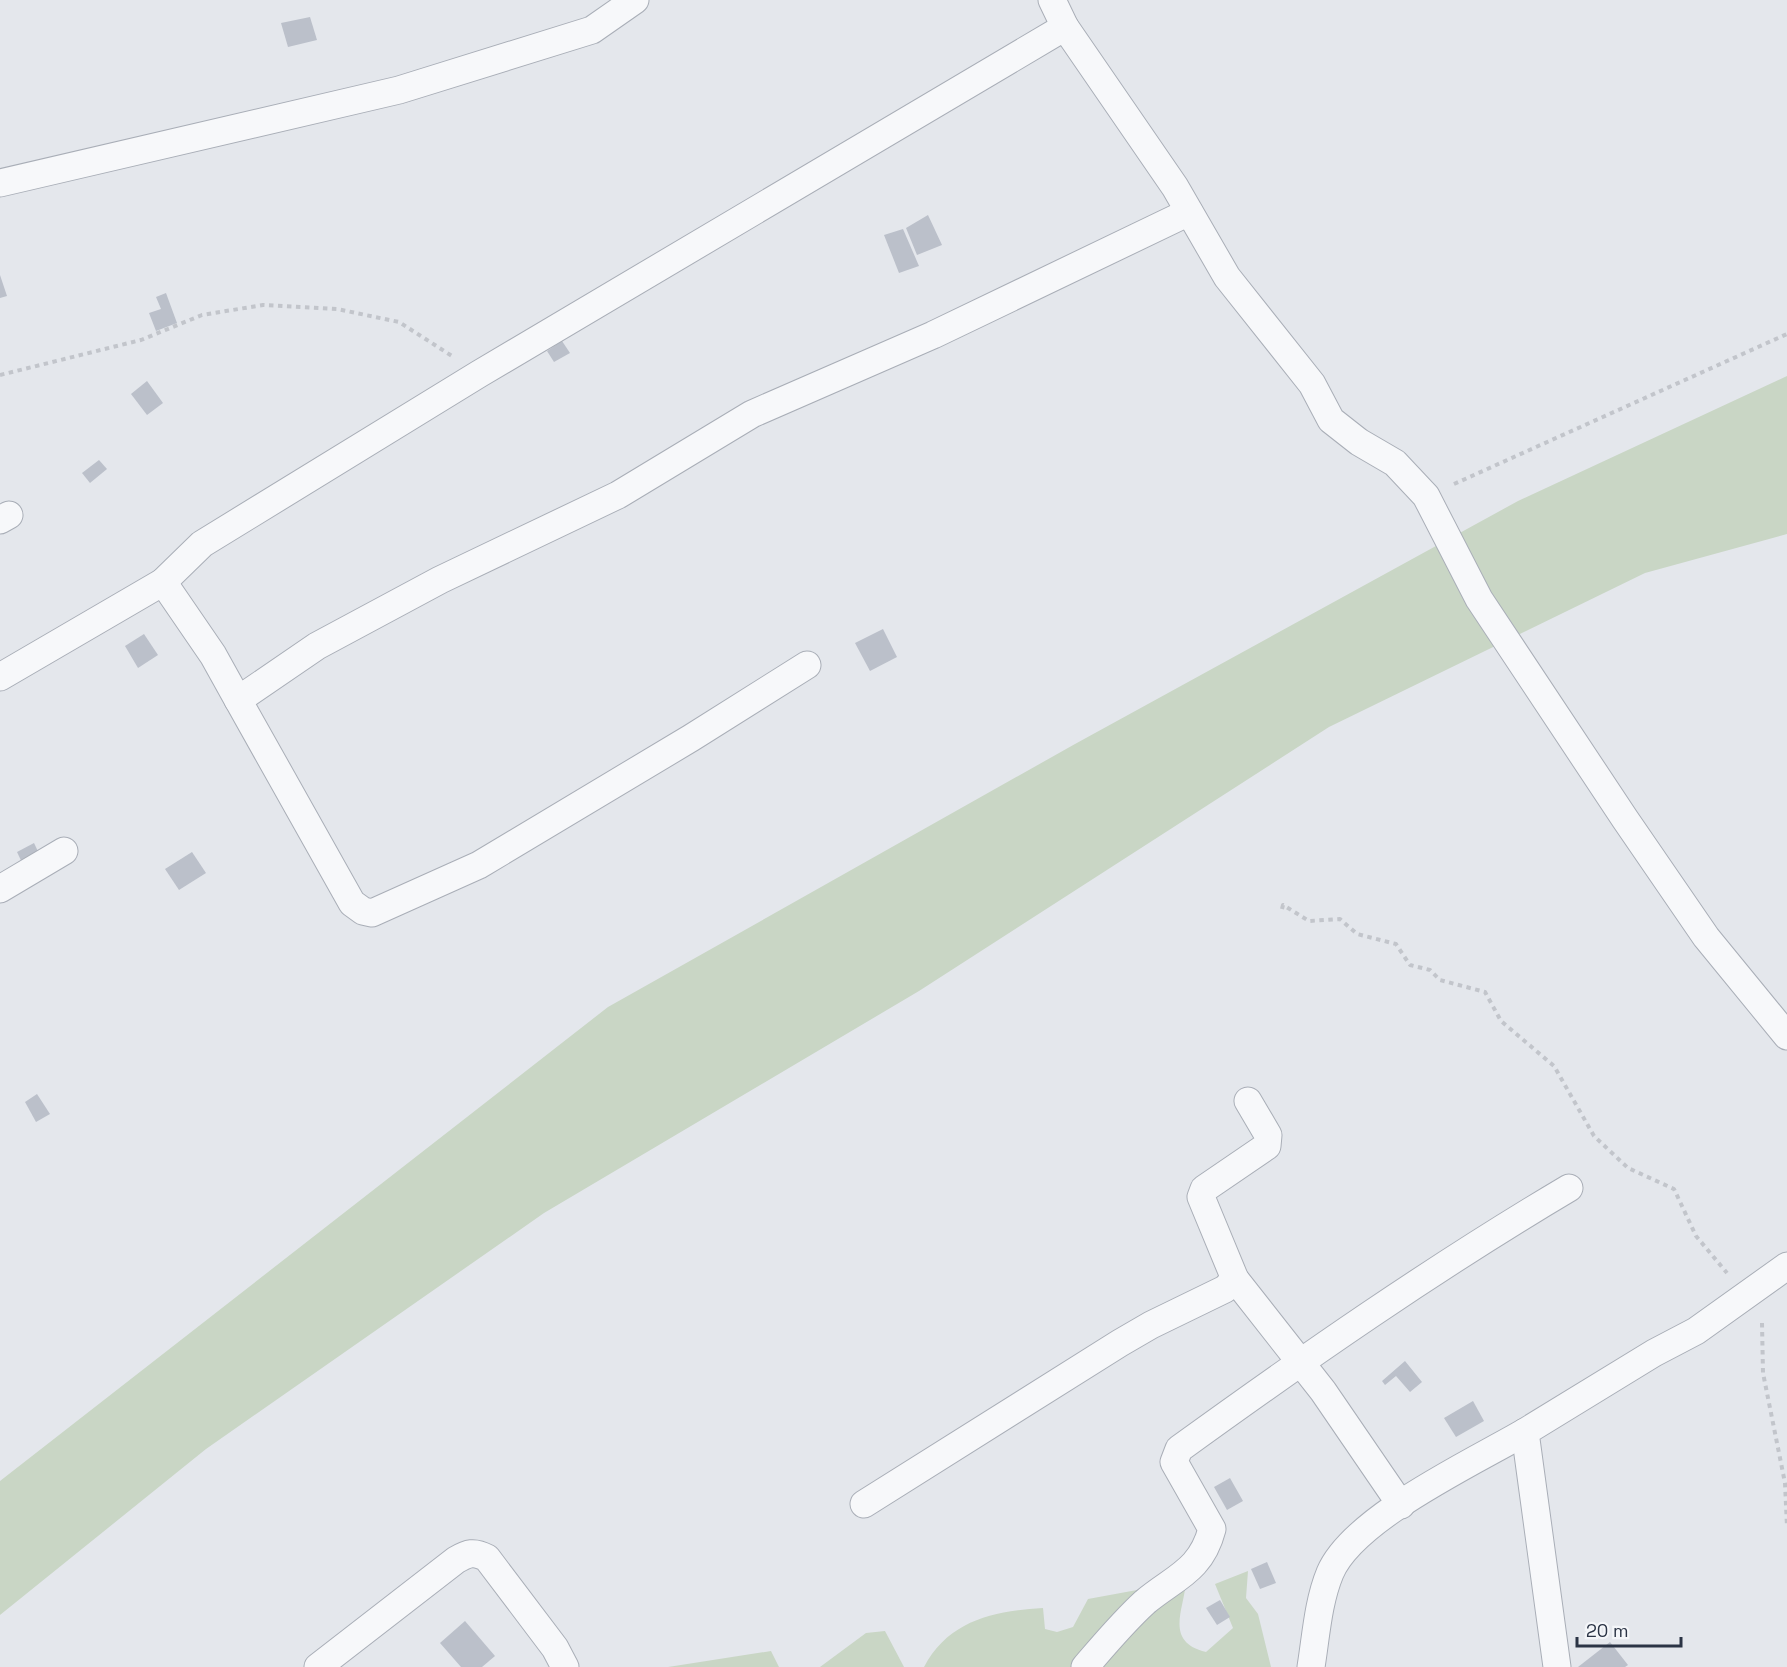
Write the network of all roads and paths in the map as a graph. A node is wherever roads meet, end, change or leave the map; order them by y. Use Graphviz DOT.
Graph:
graph roads {
  1 [pos="635,0"];
  2 [pos="1052,0"];
  3 [pos="1065,27"];
  4 [pos="0,183"];
  5 [pos="1189,212"];
  6 [pos="1787,334"];
  7 [pos="479,374"];
  8 [pos="0,375"];
  9 [pos="1426,496"];
  10 [pos="163,582"];
  11 [pos="807,665"];
  12 [pos="0,676"];
  13 [pos="238,700"];
  14 [pos="64,851"];
  15 [pos="0,889"];
  16 [pos="1282,909"];
  17 [pos="1787,1036"];
  18 [pos="1248,1101"];
  19 [pos="1569,1188"];
  20 [pos="1787,1266"];
  21 [pos="1235,1280"];
  22 [pos="1747,1297"];
  23 [pos="1298,1362"];
  24 [pos="1525,1432"];
  25 [pos="864,1504"];
  26 [pos="1401,1505"];
  27 [pos="1787,1527"];
  28 [pos="318,1667"];
  29 [pos="565,1667"];
  30 [pos="1085,1667"];
  31 [pos="1311,1667"];
  32 [pos="1557,1667"];
  1 -- 4 [label="street"];
  2 -- 3 [label="street"];
  3 -- 5 [label="street"];
  3 -- 7 [label="street"];
  5 -- 9 [label="street"];
  5 -- 13 [label="street"];
  6 -- 9 [label="path"];
  7 -- 8 [label="path"];
  7 -- 10 [label="street"];
  9 -- 17 [label="street"];
  10 -- 12 [label="street"];
  10 -- 13 [label="street"];
  11 -- 13 [label="street"];
  14 -- 15 [label="street"];
  16 -- 22 [label="path"];
  18 -- 21 [label="street"];
  19 -- 23 [label="street"];
  20 -- 22 [label="street"];
  21 -- 23 [label="street"];
  21 -- 25 [label="street"];
  22 -- 24 [label="street"];
  22 -- 27 [label="path"];
  23 -- 26 [label="street"];
  23 -- 30 [label="street"];
  24 -- 26 [label="street"];
  24 -- 32 [label="street"];
  26 -- 31 [label="street"];
  28 -- 29 [label="street"];
}
